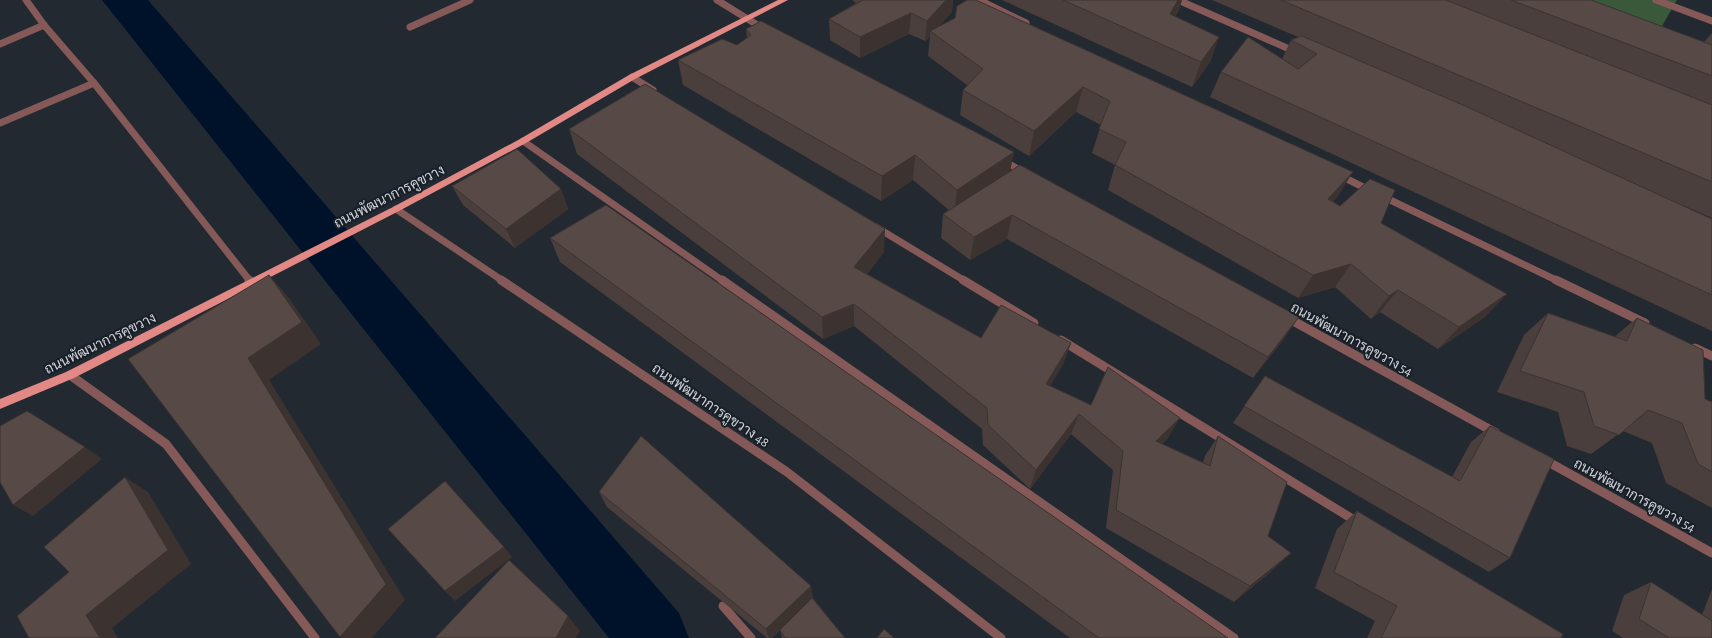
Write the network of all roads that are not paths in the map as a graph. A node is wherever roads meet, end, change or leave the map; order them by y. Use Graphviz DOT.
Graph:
graph roads {
  1 [pos="26,0"];
  2 [pos="470,0"];
  3 [pos="718,0"];
  4 [pos="784,0"];
  5 [pos="979,0"];
  6 [pos="1178,0"];
  7 [pos="1656,0"];
  8 [pos="748,20"];
  9 [pos="1712,21"];
  10 [pos="44,25"];
  11 [pos="410,27"];
  12 [pos="1036,28"];
  13 [pos="768,31"];
  14 [pos="0,44"];
  15 [pos="1302,55"];
  16 [pos="632,77"];
  17 [pos="94,83"];
  18 [pos="660,94"];
  19 [pos="0,123"];
  20 [pos="523,141"];
  21 [pos="992,155"];
  22 [pos="1331,171"];
  23 [pos="1034,178"];
  24 [pos="396,209"];
  25 [pos="870,223"];
  26 [pos="254,280"];
  27 [pos="1279,313"];
  28 [pos="1039,326"];
  29 [pos="1654,328"];
  30 [pos="1053,335"];
  31 [pos="1690,346"];
  32 [pos="1712,356"];
  33 [pos="70,375"];
  34 [pos="0,404"];
  35 [pos="1502,437"];
  36 [pos="1537,456"];
  37 [pos="1365,526"];
  38 [pos="1712,553"];
  39 [pos="723,606"];
  40 [pos="315,638"];
  41 [pos="751,638"];
  42 [pos="1001,638"];
  43 [pos="1234,638"];
  1 -- 10 [label="street"];
  2 -- 11 [label="street"];
  3 -- 8 [label="street"];
  4 -- 8 [label="main road, ถนนพัฒนาการคูขวาง"];
  5 -- 12 [label="street"];
  6 -- 15 [label="street"];
  7 -- 9 [label="street"];
  8 -- 13 [label="street"];
  8 -- 16 [label="main road, ถนนพัฒนาการคูขวาง"];
  10 -- 14 [label="street"];
  10 -- 17 [label="street"];
  16 -- 18 [label="street"];
  16 -- 20 [label="main road, ถนนพัฒนาการคูขวาง"];
  17 -- 19 [label="street"];
  17 -- 26 [label="street"];
  20 -- 24 [label="main road, ถนนพัฒนาการคูขวาง"];
  20 -- 43 [label="street"];
  21 -- 23 [label="street"];
  22 -- 29 [label="street"];
  24 -- 26 [label="main road, ถนนพัฒนาการคูขวาง"];
  24 -- 42 [label="street, ถนนพัฒนาการคูขวาง 48"];
  25 -- 28 [label="street"];
  26 -- 33 [label="main road, ถนนพัฒนาการคูขวาง"];
  27 -- 35 [label="street, ถนนพัฒนาการคูขวาง 54"];
  30 -- 37 [label="street"];
  31 -- 32 [label="street"];
  33 -- 34 [label="main road, ถนนพัฒนาการคูขวาง"];
  33 -- 40 [label="street"];
  36 -- 38 [label="street, ถนนพัฒนาการคูขวาง 54"];
  39 -- 41 [label="street"];
}
